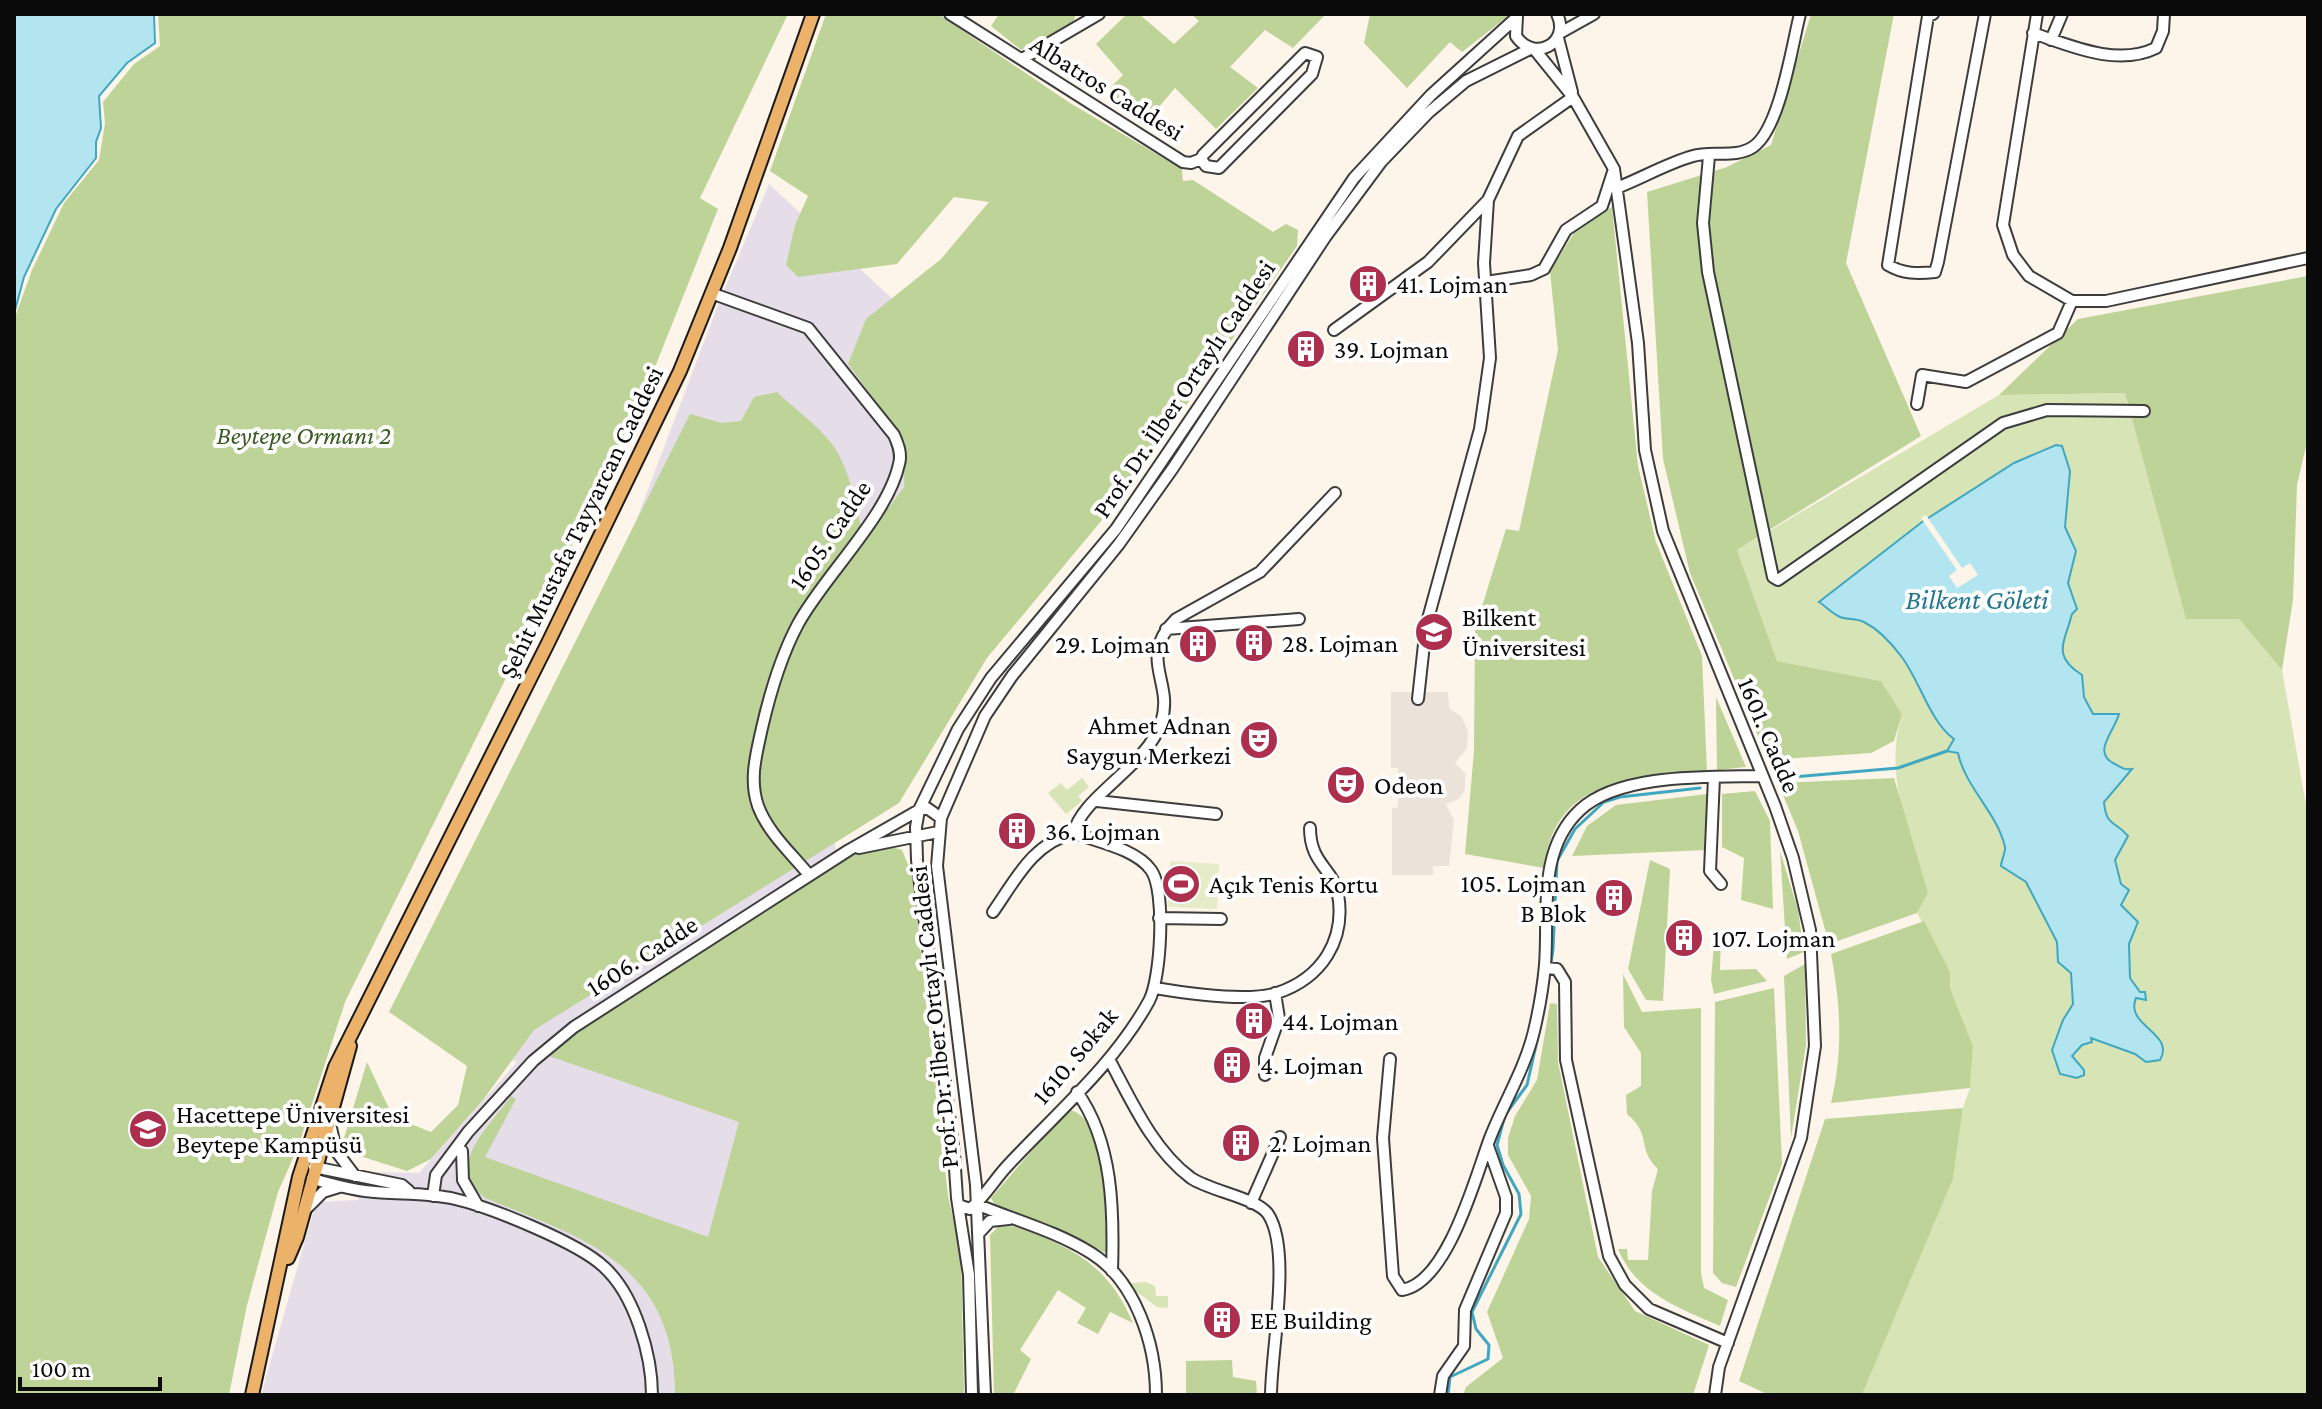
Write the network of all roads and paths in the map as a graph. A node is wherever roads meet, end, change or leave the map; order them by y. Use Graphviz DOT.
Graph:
graph roads {
  1 [pos="813,14"];
  2 [pos="950,14"];
  3 [pos="1099,14"];
  4 [pos="1557,14"];
  5 [pos="1594,14"];
  6 [pos="1800,14"];
  7 [pos="1933,14"];
  8 [pos="1985,14"];
  9 [pos="2037,14"];
  10 [pos="2062,14"];
  11 [pos="2164,14"];
  12 [pos="1517,16"];
  13 [pos="2033,33"];
  14 [pos="1559,36"];
  15 [pos="2051,40"];
  16 [pos="1533,50"];
  17 [pos="1022,59"];
  18 [pos="1573,97"];
  19 [pos="1709,156"];
  20 [pos="1201,159"];
  21 [pos="1614,169"];
  22 [pos="1619,187"];
  23 [pos="1488,200"];
  24 [pos="2308,258"];
  25 [pos="1486,282"];
  26 [pos="711,293"];
  27 [pos="2072,301"];
  28 [pos="1334,330"];
  29 [pos="1917,404"];
  30 [pos="2144,411"];
  31 [pos="1335,493"];
  32 [pos="1299,619"];
  33 [pos="1166,629"];
  34 [pos="1418,699"];
  35 [pos="1761,776"];
  36 [pos="1714,777"];
  37 [pos="1097,801"];
  38 [pos="919,810"];
  39 [pos="1216,814"];
  40 [pos="941,818"];
  41 [pos="1310,828"];
  42 [pos="938,832"];
  43 [pos="1074,833"];
  44 [pos="916,835"];
  45 [pos="849,850"];
  46 [pos="809,875"];
  47 [pos="1721,884"];
  48 [pos="993,912"];
  49 [pos="1159,918"];
  50 [pos="1221,919"];
  51 [pos="1550,968"];
  52 [pos="1155,988"];
  53 [pos="1275,993"];
  54 [pos="352,1035"];
  55 [pos="1109,1059"];
  56 [pos="1390,1059"];
  57 [pos="1265,1075"];
  58 [pos="1077,1092"];
  59 [pos="329,1119"];
  60 [pos="478,1123"];
  61 [pos="1280,1137"];
  62 [pos="1488,1144"];
  63 [pos="462,1151"];
  64 [pos="307,1172"];
  65 [pos="357,1177"];
  66 [pos="436,1184"];
  67 [pos="341,1186"];
  68 [pos="409,1191"];
  69 [pos="979,1194"];
  70 [pos="433,1196"];
  71 [pos="958,1202"];
  72 [pos="1251,1203"];
  73 [pos="479,1208"];
  74 [pos="305,1210"];
  75 [pos="990,1210"];
  76 [pos="1011,1219"];
  77 [pos="979,1235"];
  78 [pos="1112,1271"];
  79 [pos="281,1274"];
  80 [pos="1728,1343"];
  81 [pos="252,1395"];
  82 [pos="652,1395"];
  83 [pos="972,1395"];
  84 [pos="985,1395"];
  85 [pos="1156,1395"];
  86 [pos="1271,1395"];
  87 [pos="1440,1395"];
  88 [pos="1715,1395"];
  1 -- 26 [label="main road, Şehit Mustafa Tayyarcan Caddesi"];
  2 -- 17 [label="street, Albatros Caddesi"];
  3 -- 17 [label="street"];
  4 -- 14 [label="street"];
  5 -- 14 [label="street, Prof. Dr. İlber Ortaylı Caddesi"];
  6 -- 19 [label="street"];
  7 -- 8 [label="street"];
  9 -- 13 [label="street"];
  10 -- 15 [label="street"];
  11 -- 15 [label="street"];
  12 -- 16 [label="street, Prof. Dr. İlber Ortaylı Caddesi"];
  12 -- 38 [label="street, Prof. Dr. İlber Ortaylı Caddesi"];
  13 -- 15 [label="street"];
  13 -- 27 [label="street"];
  14 -- 16 [label="street, Prof. Dr. İlber Ortaylı Caddesi"];
  14 -- 18 [label="street, 1601. Cadde"];
  16 -- 18 [label="street, 1601. Cadde"];
  16 -- 40 [label="street, Prof. Dr. İlber Ortaylı Caddesi"];
  17 -- 20 [label="street, Albatros Caddesi"];
  18 -- 21 [label="street, 1601. Cadde"];
  18 -- 23 [label="street"];
  19 -- 22 [label="street"];
  19 -- 30 [label="street"];
  20 -- 20 [label="street, Albatros Caddesi"];
  21 -- 22 [label="street, 1601. Cadde"];
  21 -- 25 [label="street"];
  22 -- 35 [label="street, 1601. Cadde"];
  23 -- 25 [label="street"];
  23 -- 28 [label="street"];
  24 -- 27 [label="street"];
  25 -- 34 [label="street"];
  26 -- 46 [label="street, 1605. Cadde"];
  26 -- 54 [label="main road, Şehit Mustafa Tayyarcan Caddesi"];
  27 -- 29 [label="street"];
  31 -- 33 [label="street"];
  32 -- 33 [label="street"];
  33 -- 37 [label="street"];
  35 -- 36 [label="street"];
  35 -- 80 [label="street, 1601. Cadde"];
  36 -- 47 [label="street"];
  36 -- 51 [label="street"];
  37 -- 39 [label="street"];
  37 -- 43 [label="street"];
  38 -- 40 [label="street"];
  38 -- 44 [label="street, Prof. Dr. İlber Ortaylı Caddesi"];
  38 -- 45 [label="street, 1606. Cadde"];
  40 -- 42 [label="street, Prof. Dr. İlber Ortaylı Caddesi"];
  41 -- 53 [label="street"];
  42 -- 44 [label="street, Prof. Dr. İlber Ortaylı Caddesi"];
  42 -- 69 [label="street, Prof. Dr. İlber Ortaylı Caddesi"];
  43 -- 48 [label="street"];
  43 -- 49 [label="street, 1610. Sokak"];
  44 -- 45 [label="street, 1606. Cadde"];
  44 -- 71 [label="street, Prof. Dr. İlber Ortaylı Caddesi"];
  45 -- 46 [label="street, 1606. Cadde"];
  46 -- 60 [label="street, 1606. Cadde"];
  49 -- 50 [label="street"];
  49 -- 52 [label="street, 1610. Sokak"];
  51 -- 62 [label="street"];
  51 -- 80 [label="street"];
  52 -- 53 [label="street"];
  52 -- 55 [label="street, 1610. Sokak"];
  53 -- 57 [label="street"];
  54 -- 59 [label="main road, Şehit Mustafa Tayyarcan Caddesi"];
  54 -- 64 [label="main road, Şehit Mustafa Tayyarcan Caddesi"];
  55 -- 58 [label="street, 1610. Sokak"];
  55 -- 72 [label="street"];
  56 -- 62 [label="street"];
  58 -- 69 [label="street, 1610. Sokak"];
  58 -- 78 [label="street"];
  59 -- 64 [label="main road, Şehit Mustafa Tayyarcan Caddesi"];
  59 -- 65 [label="street"];
  60 -- 63 [label="street, 1606. Cadde"];
  60 -- 66 [label="street, 1606. Cadde"];
  61 -- 72 [label="street"];
  62 -- 87 [label="street"];
  63 -- 66 [label="street, 1606. Cadde"];
  63 -- 73 [label="street"];
  64 -- 65 [label="street"];
  64 -- 67 [label="street"];
  64 -- 74 [label="main road, Şehit Mustafa Tayyarcan Caddesi"];
  64 -- 79 [label="main road, Şehit Mustafa Tayyarcan Caddesi"];
  65 -- 68 [label="street"];
  66 -- 70 [label="street, 1606. Cadde"];
  67 -- 68 [label="street"];
  67 -- 74 [label="street"];
  68 -- 70 [label="street"];
  69 -- 71 [label="street, Prof. Dr. İlber Ortaylı Caddesi"];
  69 -- 71 [label="street, Prof. Dr. İlber Ortaylı Caddesi"];
  69 -- 75 [label="street"];
  69 -- 75 [label="street"];
  69 -- 77 [label="street, Prof. Dr. İlber Ortaylı Caddesi"];
  70 -- 73 [label="street"];
  71 -- 83 [label="street, Prof. Dr. İlber Ortaylı Caddesi"];
  72 -- 86 [label="street"];
  73 -- 82 [label="street"];
  74 -- 79 [label="main road, Şehit Mustafa Tayyarcan Caddesi"];
  75 -- 76 [label="street"];
  76 -- 77 [label="street"];
  76 -- 78 [label="street"];
  77 -- 84 [label="street, Prof. Dr. İlber Ortaylı Caddesi"];
  78 -- 85 [label="street"];
  79 -- 81 [label="main road, Şehit Mustafa Tayyarcan Caddesi"];
  80 -- 88 [label="street, 1601. Cadde"];
}
